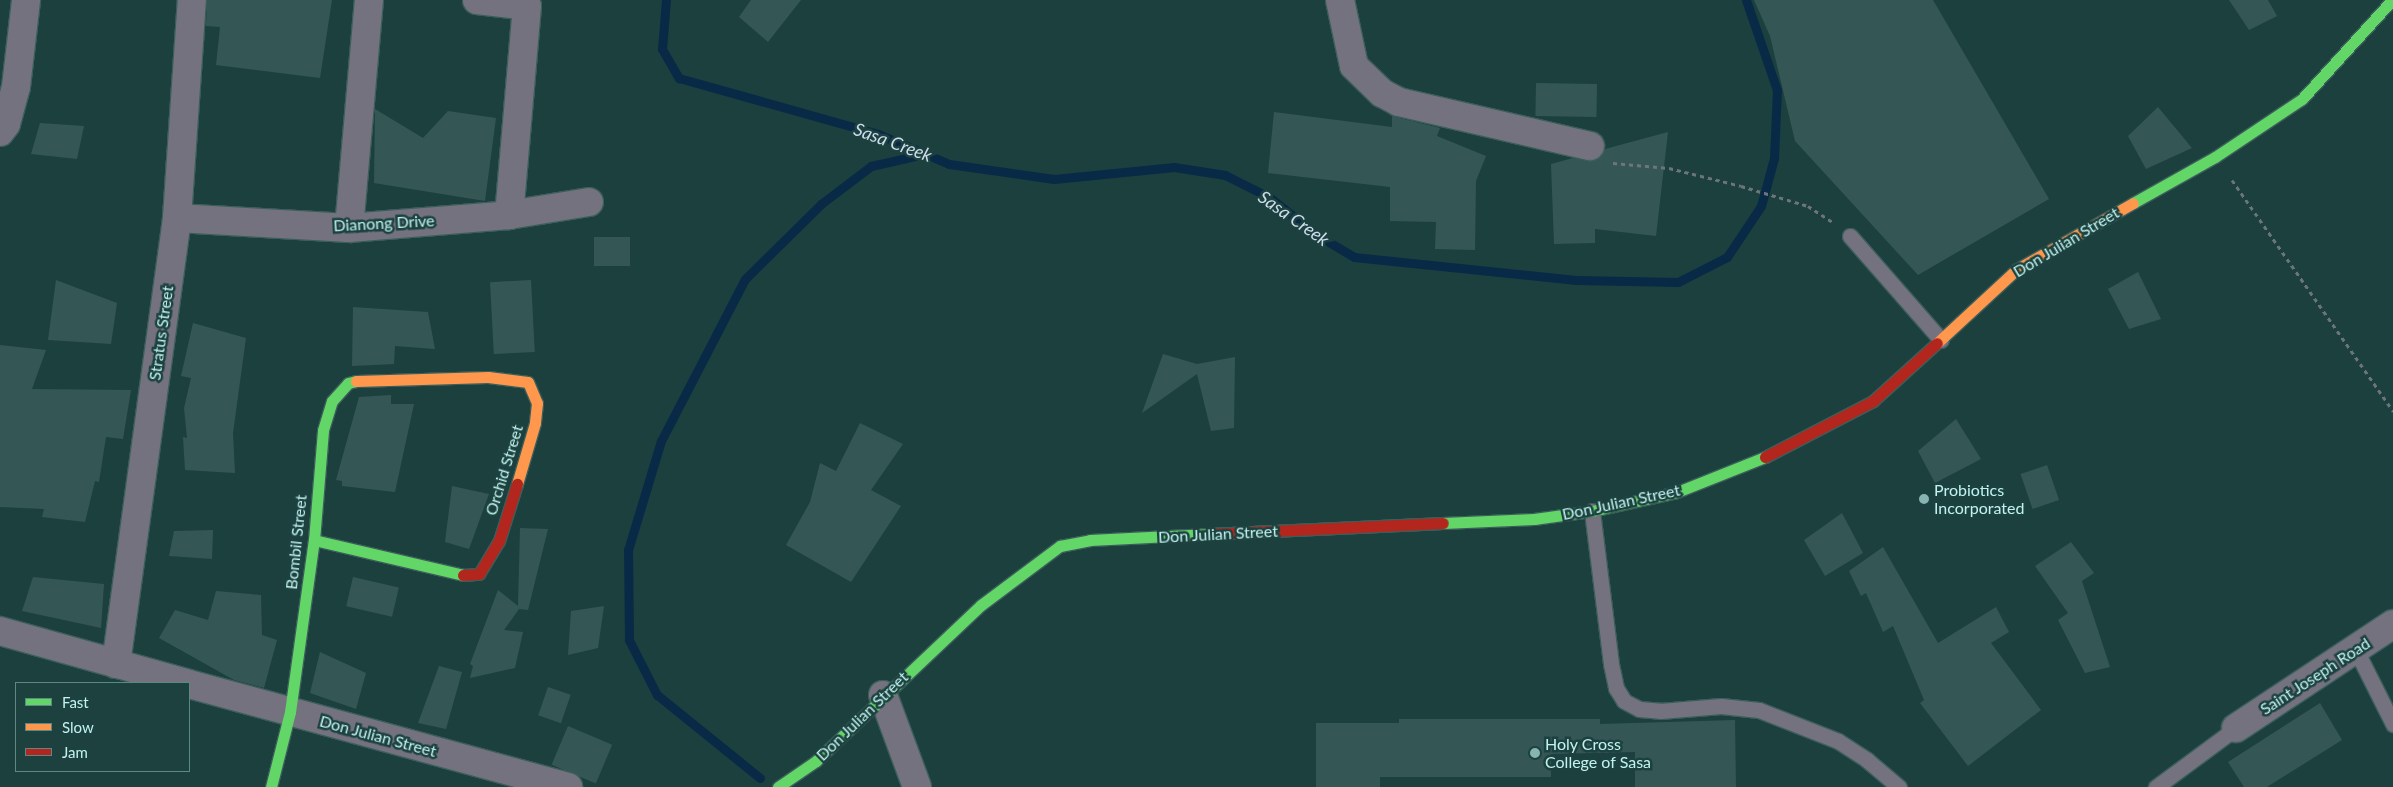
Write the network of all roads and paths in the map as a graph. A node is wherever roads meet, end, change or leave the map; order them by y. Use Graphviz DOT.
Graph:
graph roads {
  1 [pos="26,0"];
  2 [pos="192,0"];
  3 [pos="369,0"];
  4 [pos="477,0"];
  5 [pos="1340,0"];
  6 [pos="2392,0"];
  7 [pos="0,132"];
  8 [pos="1590,146"];
  9 [pos="2215,157"];
  10 [pos="589,202"];
  11 [pos="509,214"];
  12 [pos="177,218"];
  13 [pos="349,228"];
  14 [pos="1850,236"];
  15 [pos="1941,340"];
  16 [pos="348,383"];
  17 [pos="2393,411"];
  18 [pos="1592,511"];
  19 [pos="314,540"];
  20 [pos="2393,624"];
  21 [pos="0,632"];
  22 [pos="2356,650"];
  23 [pos="116,664"];
  24 [pos="181,682"];
  25 [pos="190,685"];
  26 [pos="883,694"];
  27 [pos="290,712"];
  28 [pos="2393,724"];
  29 [pos="2236,728"];
  30 [pos="271,787"];
  31 [pos="568,787"];
  32 [pos="778,787"];
  33 [pos="917,787"];
  34 [pos="1899,787"];
  35 [pos="2156,787"];
  1 -- 7 [label="street"];
  2 -- 12 [label="street, Stratus Street"];
  3 -- 13 [label="street"];
  4 -- 11 [label="street"];
  5 -- 8 [label="street"];
  6 -- 9 [label="street, Don Julian Street"];
  8 -- 14 [label="path"];
  9 -- 15 [label="street, Don Julian Street"];
  9 -- 17 [label="path"];
  10 -- 11 [label="street, Dianong Drive"];
  11 -- 13 [label="street, Dianong Drive"];
  12 -- 13 [label="street, Dianong Drive"];
  12 -- 23 [label="street, Stratus Street"];
  14 -- 15 [label="lane"];
  15 -- 18 [label="street, Don Julian Street"];
  16 -- 19 [label="street, Bombil Street"];
  16 -- 19 [label="street, Orchid Street"];
  18 -- 26 [label="street, Don Julian Street"];
  18 -- 34 [label="lane"];
  19 -- 27 [label="street, Bombil Street"];
  20 -- 22 [label="street, Saint Joseph Road"];
  21 -- 23 [label="street, Don Julian Street"];
  22 -- 28 [label="lane"];
  22 -- 29 [label="street, Saint Joseph Road"];
  23 -- 24 [label="street, Don Julian Street"];
  25 -- 27 [label="street, Don Julian Street"];
  26 -- 32 [label="street, Don Julian Street"];
  26 -- 33 [label="street"];
  27 -- 30 [label="street, Bombil Street"];
  27 -- 31 [label="street, Don Julian Street"];
  29 -- 35 [label="lane"];
}
